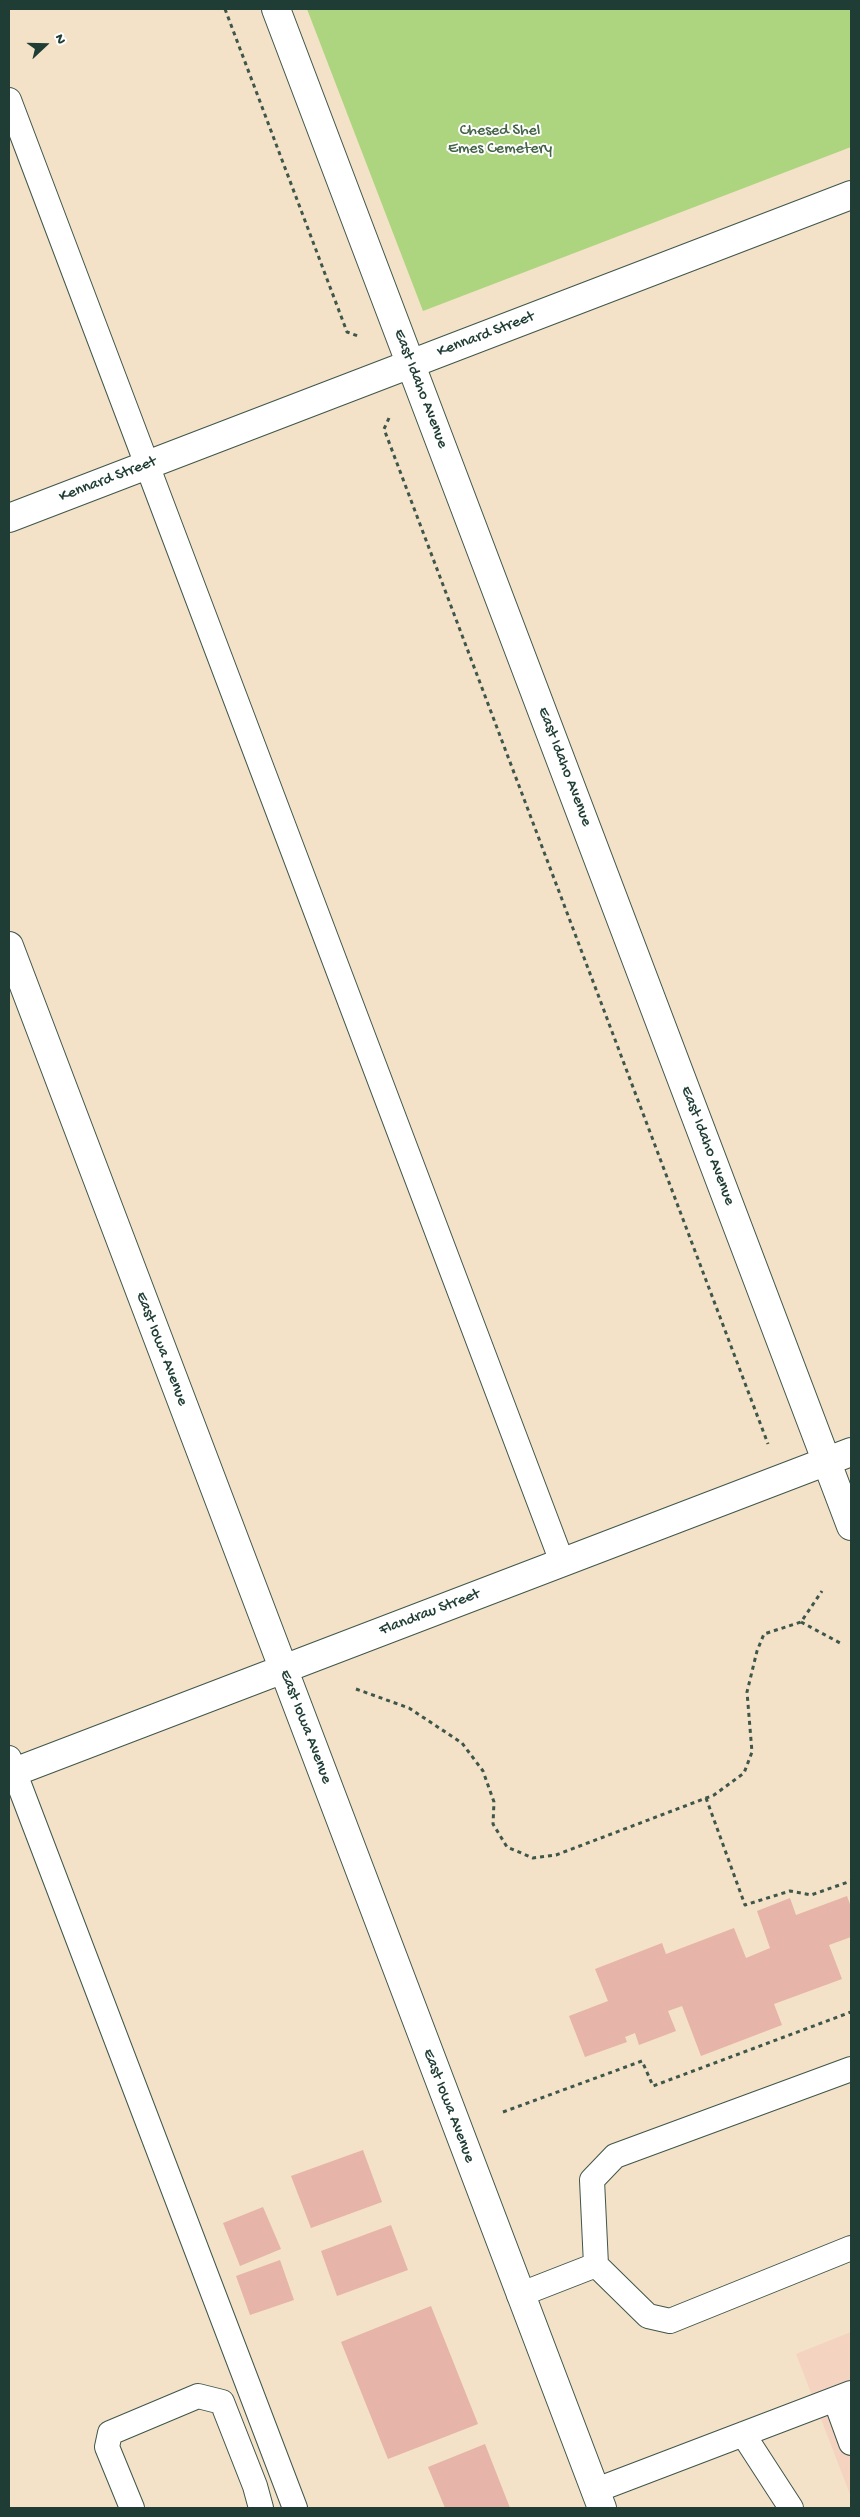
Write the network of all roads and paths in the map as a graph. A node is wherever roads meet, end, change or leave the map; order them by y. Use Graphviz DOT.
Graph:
graph roads {
  1 [pos="225,9"];
  2 [pos="276,9"];
  3 [pos="9,100"];
  4 [pos="851,195"];
  5 [pos="358,336"];
  6 [pos="411,364"];
  7 [pos="389,418"];
  8 [pos="146,465"];
  9 [pos="9,518"];
  10 [pos="9,946"];
  11 [pos="768,1444"];
  12 [pos="839,1457"];
  13 [pos="851,1526"];
  14 [pos="562,1562"];
  15 [pos="822,1592"];
  16 [pos="801,1622"];
  17 [pos="842,1644"];
  18 [pos="283,1669"];
  19 [pos="356,1689"];
  20 [pos="10,1768"];
  21 [pos="706,1798"];
  22 [pos="851,1881"];
  23 [pos="851,2012"];
  24 [pos="851,2069"];
  25 [pos="503,2112"];
  26 [pos="851,2248"];
  27 [pos="596,2265"];
  28 [pos="520,2295"];
  29 [pos="843,2396"];
  30 [pos="743,2434"];
  31 [pos="851,2443"];
  32 [pos="598,2500"];
  33 [pos="132,2508"];
  34 [pos="261,2508"];
  35 [pos="295,2508"];
  36 [pos="791,2508"];
  1 -- 5 [label="path"];
  2 -- 6 [label="street, East Idaho Avenue"];
  3 -- 8 [label="lane"];
  4 -- 6 [label="street, Kennard Street"];
  6 -- 8 [label="street, Kennard Street"];
  6 -- 12 [label="street, East Idaho Avenue"];
  7 -- 11 [label="path"];
  8 -- 9 [label="street, Kennard Street"];
  8 -- 14 [label="lane"];
  10 -- 18 [label="street, East Iowa Avenue"];
  12 -- 13 [label="street, East Idaho Avenue"];
  12 -- 14 [label="street, Flandrau Street"];
  14 -- 18 [label="street, Flandrau Street"];
  15 -- 16 [label="path"];
  16 -- 17 [label="path"];
  16 -- 21 [label="path"];
  18 -- 20 [label="street, Flandrau Street"];
  18 -- 28 [label="street, East Iowa Avenue"];
  19 -- 21 [label="path"];
  20 -- 35 [label="lane"];
  21 -- 22 [label="path"];
  23 -- 25 [label="path"];
  24 -- 27 [label="lane"];
  26 -- 27 [label="lane"];
  27 -- 28 [label="lane"];
  28 -- 32 [label="street, East Iowa Avenue"];
  29 -- 30 [label="lane"];
  29 -- 31 [label="lane"];
  30 -- 32 [label="lane"];
  30 -- 36 [label="lane"];
  33 -- 34 [label="lane"];
}
